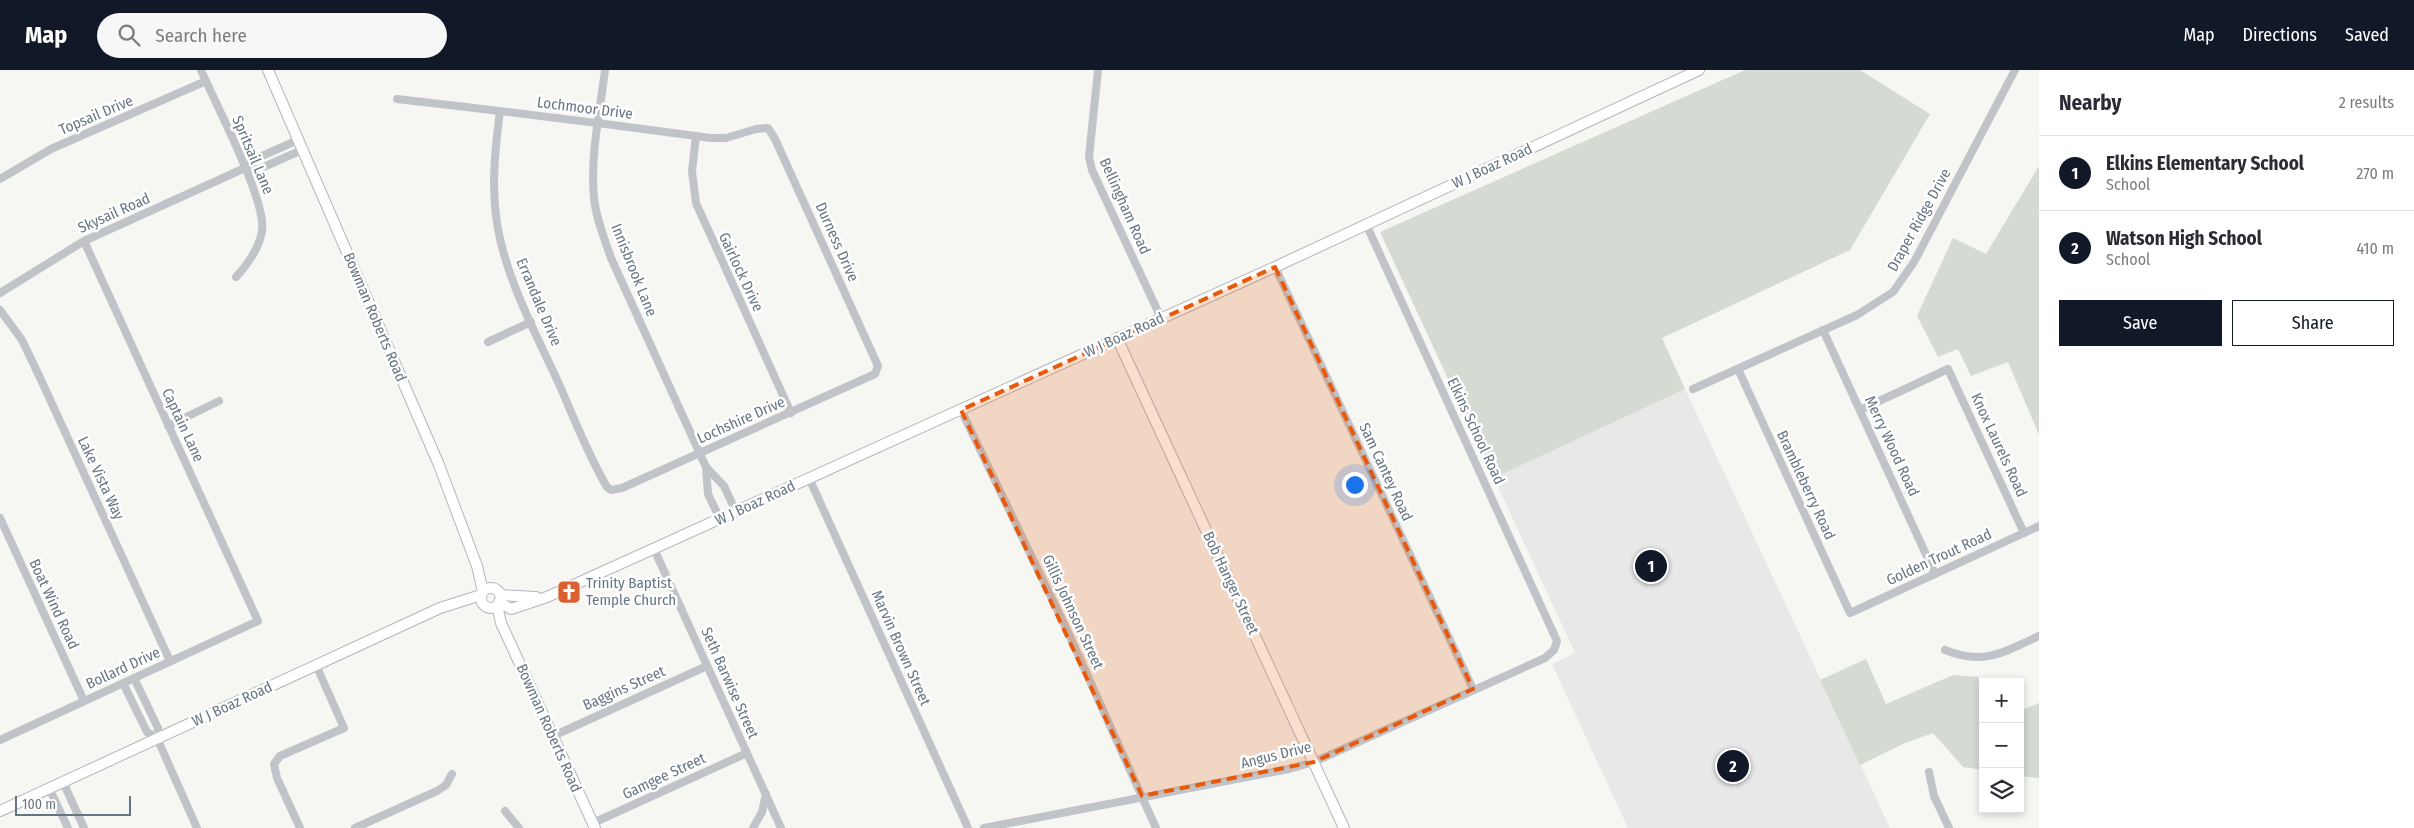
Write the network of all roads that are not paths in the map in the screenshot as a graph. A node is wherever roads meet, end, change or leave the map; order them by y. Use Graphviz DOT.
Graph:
graph roads {
  1 [pos="201,70"];
  2 [pos="268,70"];
  3 [pos="605,70"];
  4 [pos="1098,70"];
  5 [pos="1699,70"];
  6 [pos="2014,70"];
  7 [pos="206,82"];
  8 [pos="397,99"];
  9 [pos="500,111"];
  10 [pos="599,123"];
  11 [pos="768,128"];
  12 [pos="696,136"];
  13 [pos="298,140"];
  14 [pos="302,150"];
  15 [pos="245,168"];
  16 [pos="0,179"];
  17 [pos="1366,224"];
  18 [pos="84,241"];
  19 [pos="1275,267"];
  20 [pos="236,277"];
  21 [pos="0,293"];
  22 [pos="0,310"];
  23 [pos="1161,318"];
  24 [pos="531,322"];
  25 [pos="1823,330"];
  26 [pos="1117,338"];
  27 [pos="488,342"];
  28 [pos="878,369"];
  29 [pos="1738,369"];
  30 [pos="1693,389"];
  31 [pos="219,401"];
  32 [pos="961,410"];
  33 [pos="1860,410"];
  34 [pos="790,413"];
  35 [pos="168,426"];
  36 [pos="700,454"];
  37 [pos="706,467"];
  38 [pos="809,478"];
  39 [pos="612,490"];
  40 [pos="736,512"];
  41 [pos="0,518"];
  42 [pos="720,519"];
  43 [pos="2039,526"];
  44 [pos="2024,533"];
  45 [pos="654,549"];
  46 [pos="1935,574"];
  47 [pos="491,599"];
  48 [pos="1850,613"];
  49 [pos="258,621"];
  50 [pos="2039,636"];
  51 [pos="1554,650"];
  52 [pos="1945,650"];
  53 [pos="170,661"];
  54 [pos="316,666"];
  55 [pos="707,666"];
  56 [pos="134,678"];
  57 [pos="123,683"];
  58 [pos="1473,689"];
  59 [pos="84,701"];
  60 [pos="553,736"];
  61 [pos="158,738"];
  62 [pos="0,740"];
  63 [pos="747,753"];
  64 [pos="1314,762"];
  65 [pos="1929,772"];
  66 [pos="452,774"];
  67 [pos="63,782"];
  68 [pos="49,788"];
  69 [pos="766,794"];
  70 [pos="1142,796"];
  71 [pos="0,810"];
  72 [pos="505,811"];
  73 [pos="594,826"];
  74 [pos="68,828"];
  75 [pos="84,828"];
  76 [pos="197,828"];
  77 [pos="300,828"];
  78 [pos="356,828"];
  79 [pos="519,828"];
  80 [pos="753,828"];
  81 [pos="781,828"];
  82 [pos="968,828"];
  83 [pos="984,828"];
  84 [pos="1156,828"];
  85 [pos="1344,828"];
  86 [pos="1948,828"];
  1 -- 7 [label="street, Spritsail Lane"];
  2 -- 13 [label="street, Bowman Roberts Road"];
  3 -- 10 [label="street, Innisbrook Lane"];
  4 -- 23 [label="street, Bellingham Road"];
  5 -- 17 [label="street, W J Boaz Road"];
  6 -- 25 [label="street, Draper Ridge Drive"];
  7 -- 15 [label="street, Spritsail Lane"];
  7 -- 16 [label="street, Topsail Drive"];
  8 -- 9 [label="street, Lochmoor Drive"];
  9 -- 10 [label="street, Lochmoor Drive"];
  9 -- 24 [label="street, Errandale Drive"];
  10 -- 12 [label="street, Lochmoor Drive"];
  10 -- 36 [label="street, Innisbrook Lane"];
  11 -- 12 [label="street, Lochmoor Drive"];
  11 -- 28 [label="street, Durness Drive"];
  12 -- 34 [label="street, Gairlock Drive"];
  13 -- 14 [label="street, Bowman Roberts Road"];
  13 -- 15 [label="street, Skysail Road"];
  14 -- 15 [label="street, Skysail Road"];
  14 -- 47 [label="street, Bowman Roberts Road"];
  15 -- 18 [label="street, Skysail Road"];
  15 -- 20 [label="street, Spritsail Lane"];
  17 -- 19 [label="street, W J Boaz Road"];
  17 -- 51 [label="street, Elkins School Road"];
  18 -- 21 [label="street, Skysail Road"];
  18 -- 35 [label="street, Captain Lane"];
  19 -- 23 [label="street, W J Boaz Road"];
  19 -- 58 [label="street, Sam Cantey Road"];
  22 -- 53 [label="street, Lake Vista Way"];
  23 -- 26 [label="street, W J Boaz Road"];
  24 -- 27 [label="street"];
  24 -- 39 [label="street, Errandale Drive"];
  25 -- 29 [label="street, Draper Ridge Drive"];
  25 -- 33 [label="street, Merry Wood Road"];
  26 -- 32 [label="street, W J Boaz Road"];
  26 -- 64 [label="street, Bob Hanger Street"];
  28 -- 34 [label="street, Lochshire Drive"];
  29 -- 30 [label="street, Draper Ridge Drive"];
  29 -- 48 [label="street, Brambleberry Road"];
  31 -- 35 [label="street"];
  32 -- 38 [label="street, W J Boaz Road"];
  32 -- 70 [label="street, Gillis Johnson Street"];
  33 -- 44 [label="street, Knox Laurels Road"];
  33 -- 46 [label="street, Merry Wood Road"];
  34 -- 36 [label="street, Lochshire Drive"];
  35 -- 49 [label="street, Captain Lane"];
  36 -- 37 [label="street, Innisbrook Lane"];
  36 -- 39 [label="street, Lochshire Drive"];
  37 -- 40 [label="street, Innisbrook Lane"];
  37 -- 42 [label="street, Innisbrook Lane"];
  38 -- 40 [label="street, W J Boaz Road"];
  38 -- 82 [label="street, Marvin Brown Street"];
  40 -- 42 [label="street, W J Boaz Road"];
  41 -- 59 [label="street, Boat Wind Road"];
  42 -- 45 [label="street, W J Boaz Road"];
  43 -- 44 [label="street, Golden Trout Road"];
  44 -- 46 [label="street, Golden Trout Road"];
  45 -- 47 [label="street, W J Boaz Road"];
  45 -- 55 [label="street, Seth Barwise Street"];
  46 -- 48 [label="street, Golden Trout Road"];
  47 -- 54 [label="street, W J Boaz Road"];
  47 -- 60 [label="street, Bowman Roberts Road"];
  49 -- 53 [label="street, Bollard Drive"];
  50 -- 52 [label="street"];
  51 -- 58 [label="street, Angus Drive"];
  53 -- 56 [label="street, Bollard Drive"];
  54 -- 61 [label="street, W J Boaz Road"];
  54 -- 77 [label="street"];
  55 -- 60 [label="street, Baggins Street"];
  55 -- 63 [label="street, Seth Barwise Street"];
  56 -- 57 [label="street, Bollard Drive"];
  56 -- 61 [label="street"];
  57 -- 59 [label="street, Bollard Drive"];
  57 -- 61 [label="street"];
  58 -- 64 [label="street, Angus Drive"];
  59 -- 62 [label="street, Bollard Drive"];
  60 -- 73 [label="street, Bowman Roberts Road"];
  61 -- 67 [label="street, W J Boaz Road"];
  61 -- 76 [label="street"];
  63 -- 69 [label="street, Seth Barwise Street"];
  63 -- 73 [label="street, Gamgee Street"];
  64 -- 70 [label="street, Angus Drive"];
  64 -- 85 [label="street, Bob Hanger Street"];
  65 -- 86 [label="street"];
  66 -- 78 [label="street"];
  67 -- 68 [label="street, W J Boaz Road"];
  67 -- 75 [label="street"];
  68 -- 71 [label="street, W J Boaz Road"];
  68 -- 74 [label="street"];
  69 -- 80 [label="street"];
  69 -- 81 [label="street, Seth Barwise Street"];
  70 -- 83 [label="street, Angus Drive"];
  70 -- 84 [label="street, Gillis Johnson Street"];
  72 -- 79 [label="street"];
}
